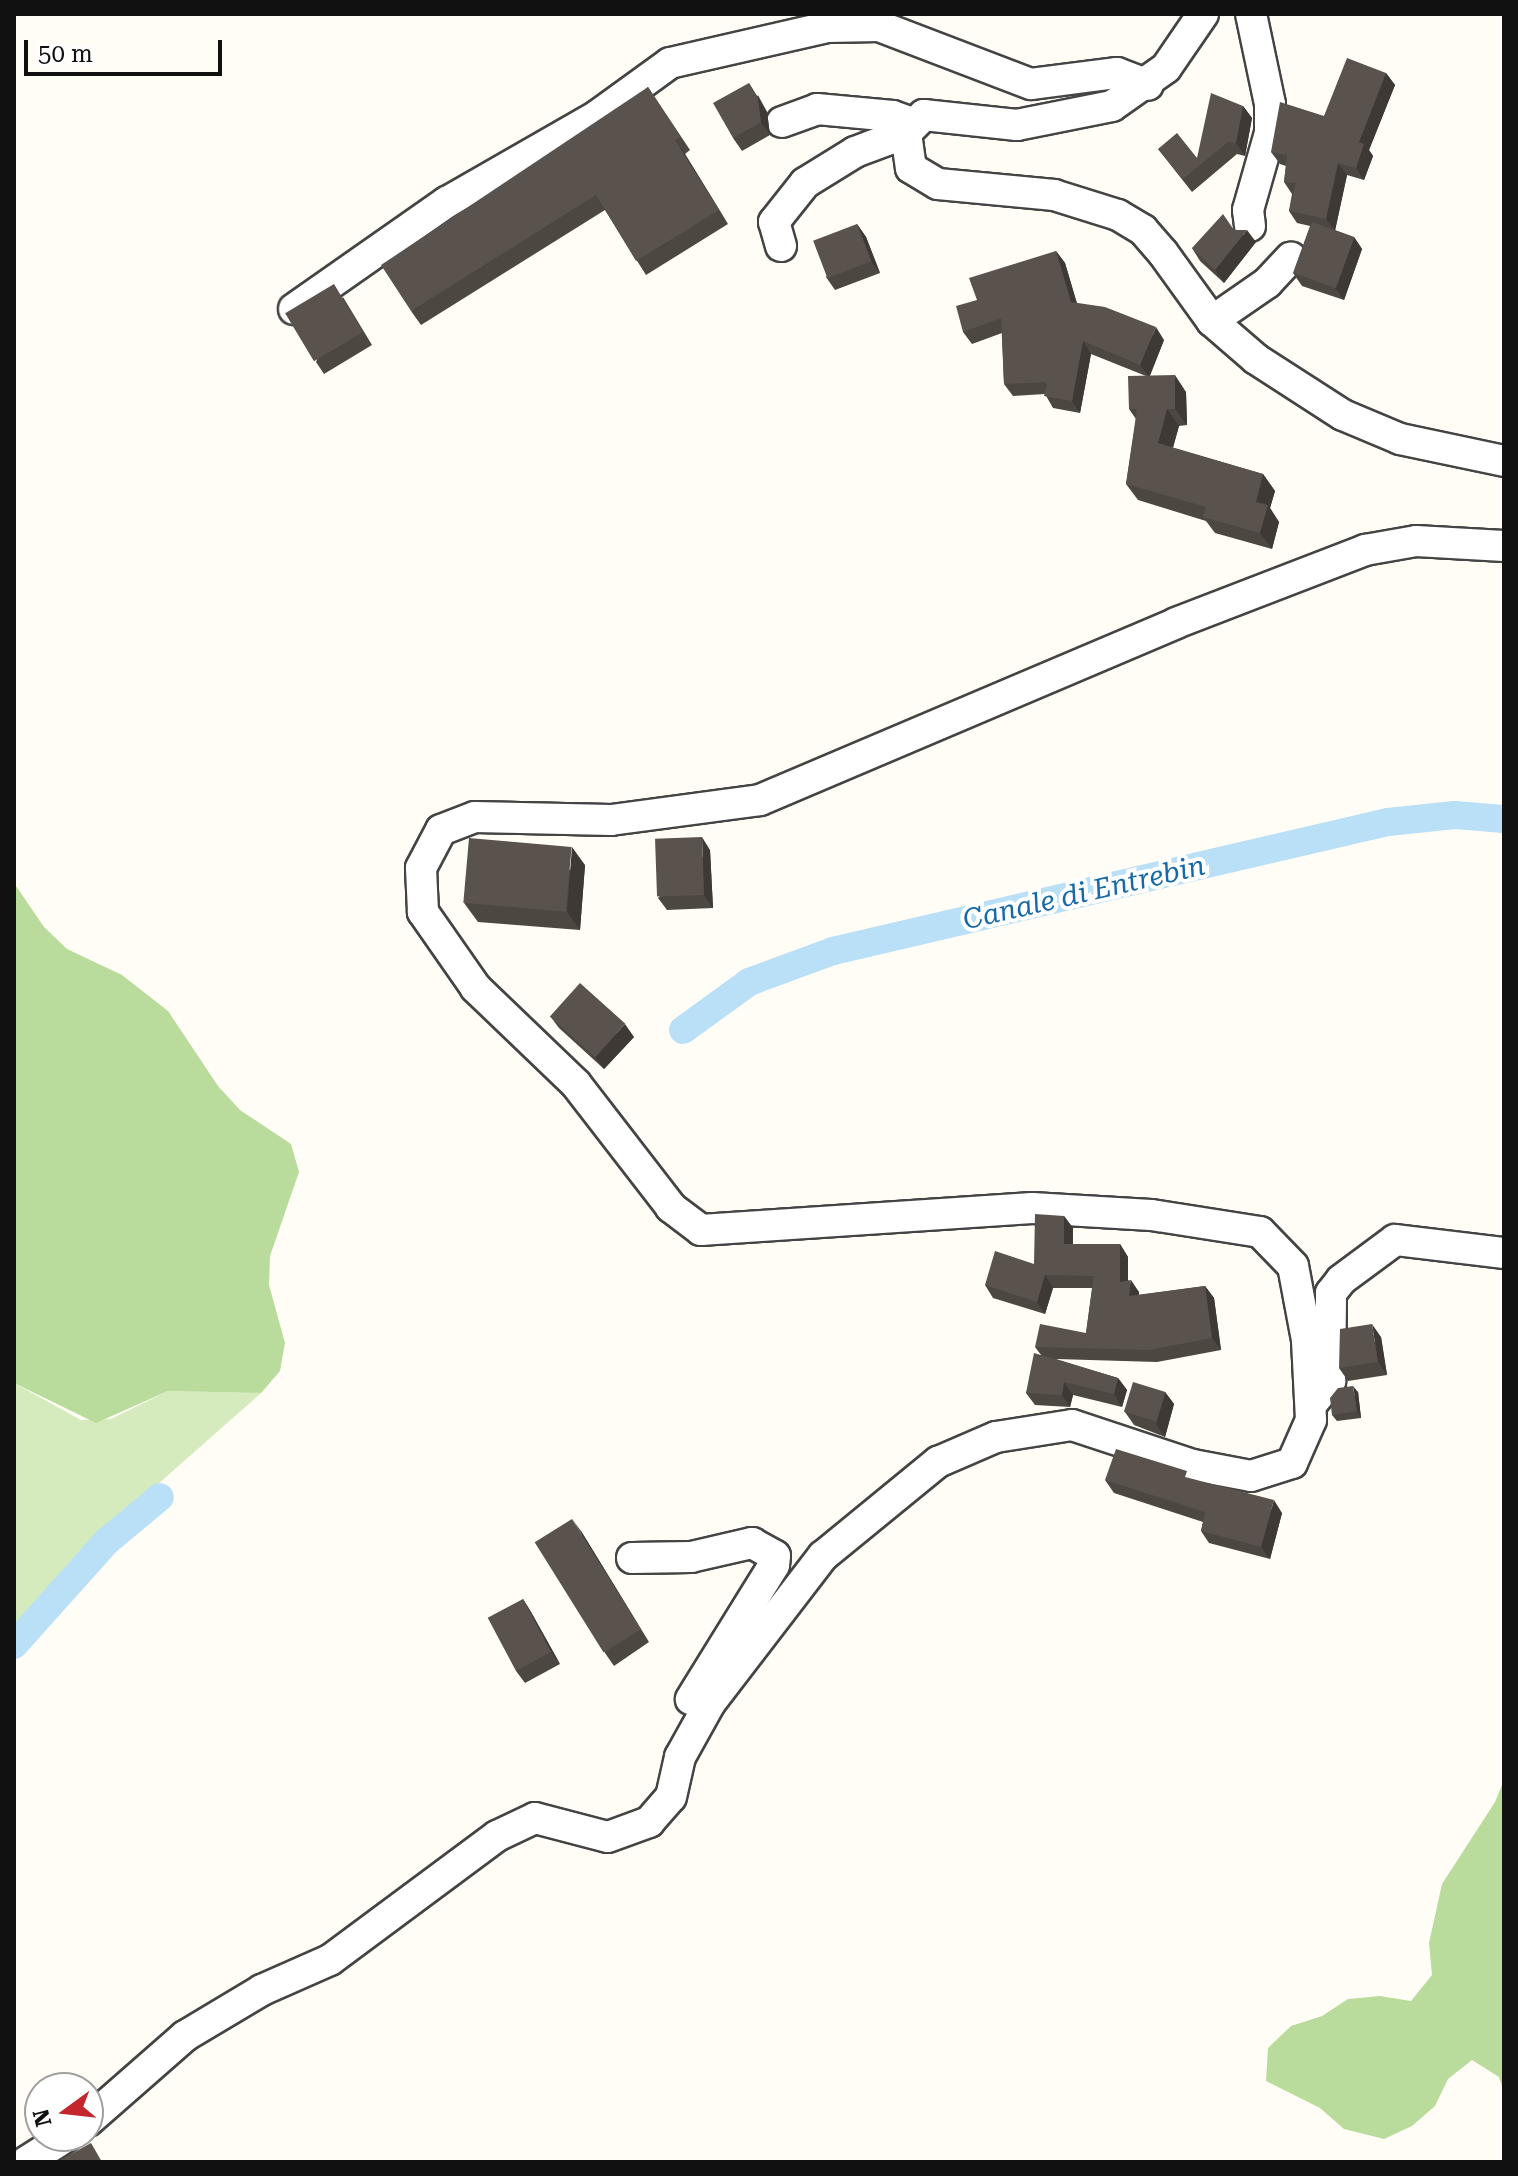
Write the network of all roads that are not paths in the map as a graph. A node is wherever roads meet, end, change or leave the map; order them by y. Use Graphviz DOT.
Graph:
graph roads {
  1 [pos="1203,14"];
  2 [pos="1251,14"];
  3 [pos="1148,85"];
  4 [pos="782,122"];
  5 [pos="908,133"];
  6 [pos="1250,226"];
  7 [pos="781,246"];
  8 [pos="1291,257"];
  9 [pos="294,309"];
  10 [pos="1212,321"];
  11 [pos="1504,461"];
  12 [pos="1504,546"];
  13 [pos="1504,1253"];
  14 [pos="1311,1406"];
  15 [pos="632,1558"];
  16 [pos="676,1777"];
  17 [pos="104,2107"];
  1 -- 3 [label="street"];
  2 -- 6 [label="street"];
  3 -- 5 [label="street"];
  3 -- 9 [label="street"];
  4 -- 5 [label="street"];
  5 -- 7 [label="street"];
  5 -- 10 [label="street"];
  8 -- 10 [label="street"];
  10 -- 11 [label="street"];
  12 -- 14 [label="street"];
  13 -- 14 [label="street"];
  14 -- 16 [label="street"];
  15 -- 16 [label="street"];
  16 -- 17 [label="street"];
}
